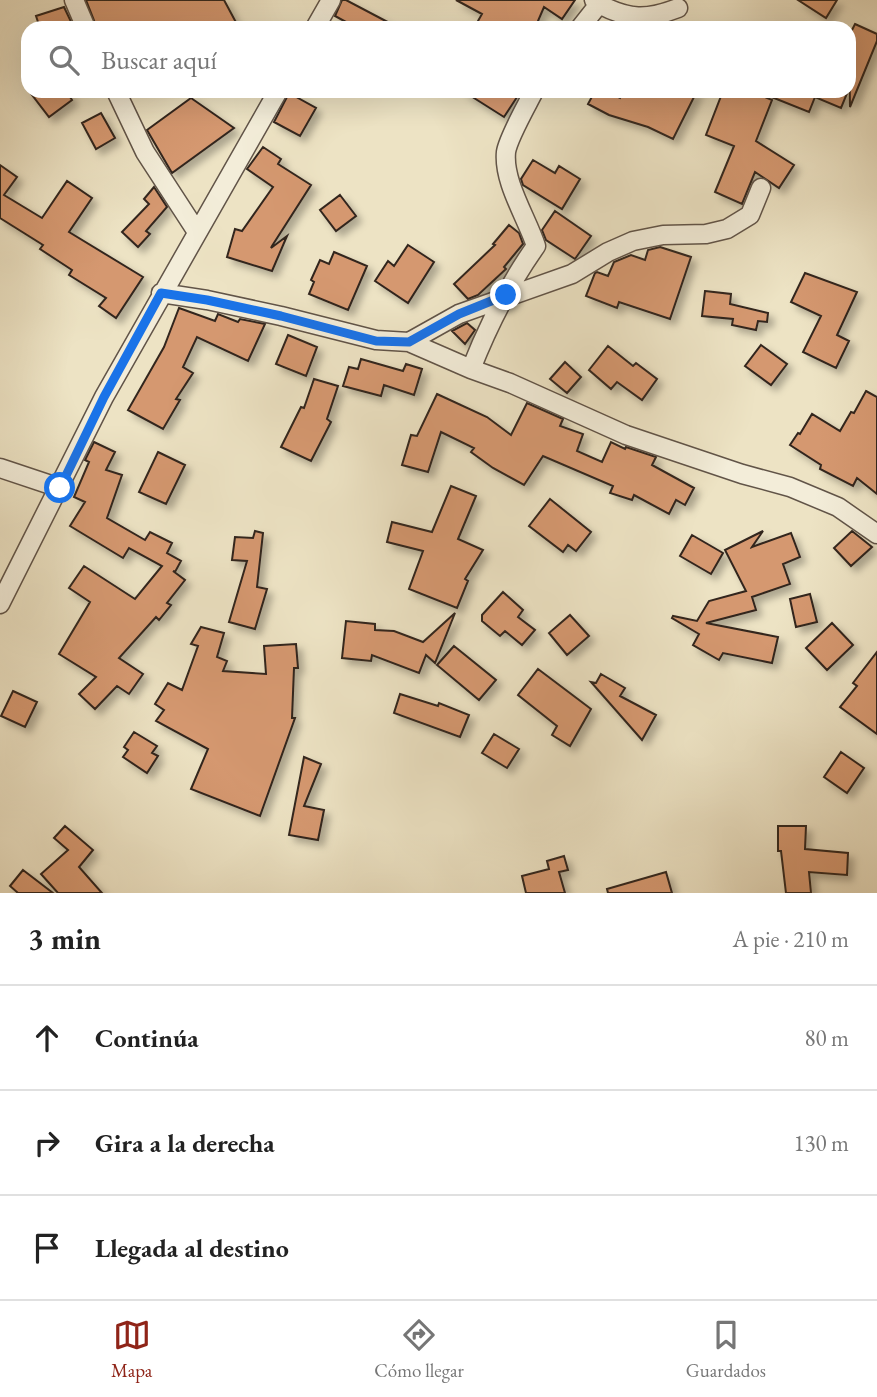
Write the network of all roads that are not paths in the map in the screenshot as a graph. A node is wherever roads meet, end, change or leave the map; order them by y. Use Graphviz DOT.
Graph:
graph roads {
  1 [pos="74,0"];
  2 [pos="331,0"];
  3 [pos="597,2"];
  4 [pos="678,8"];
  5 [pos="83,21"];
  6 [pos="319,21"];
  7 [pos="585,21"];
  8 [pos="119,98"];
  9 [pos="274,98"];
  10 [pos="531,98"];
  11 [pos="761,188"];
  12 [pos="197,232"];
  13 [pos="161,293"];
  14 [pos="506,295"];
  15 [pos="409,342"];
  16 [pos="471,369"];
  17 [pos="0,468"];
  18 [pos="60,488"];
  19 [pos="877,533"];
  20 [pos="0,604"];
  1 -- 5 [label="street"];
  2 -- 6 [label="street"];
  3 -- 4 [label="street"];
  3 -- 7 [label="street"];
  8 -- 12 [label="street"];
  9 -- 12 [label="street"];
  10 -- 14 [label="street"];
  11 -- 14 [label="street"];
  12 -- 13 [label="street"];
  13 -- 15 [label="street"];
  13 -- 18 [label="street"];
  14 -- 15 [label="street"];
  14 -- 16 [label="street"];
  15 -- 16 [label="street"];
  16 -- 19 [label="street"];
  17 -- 18 [label="street"];
  18 -- 20 [label="street"];
}
